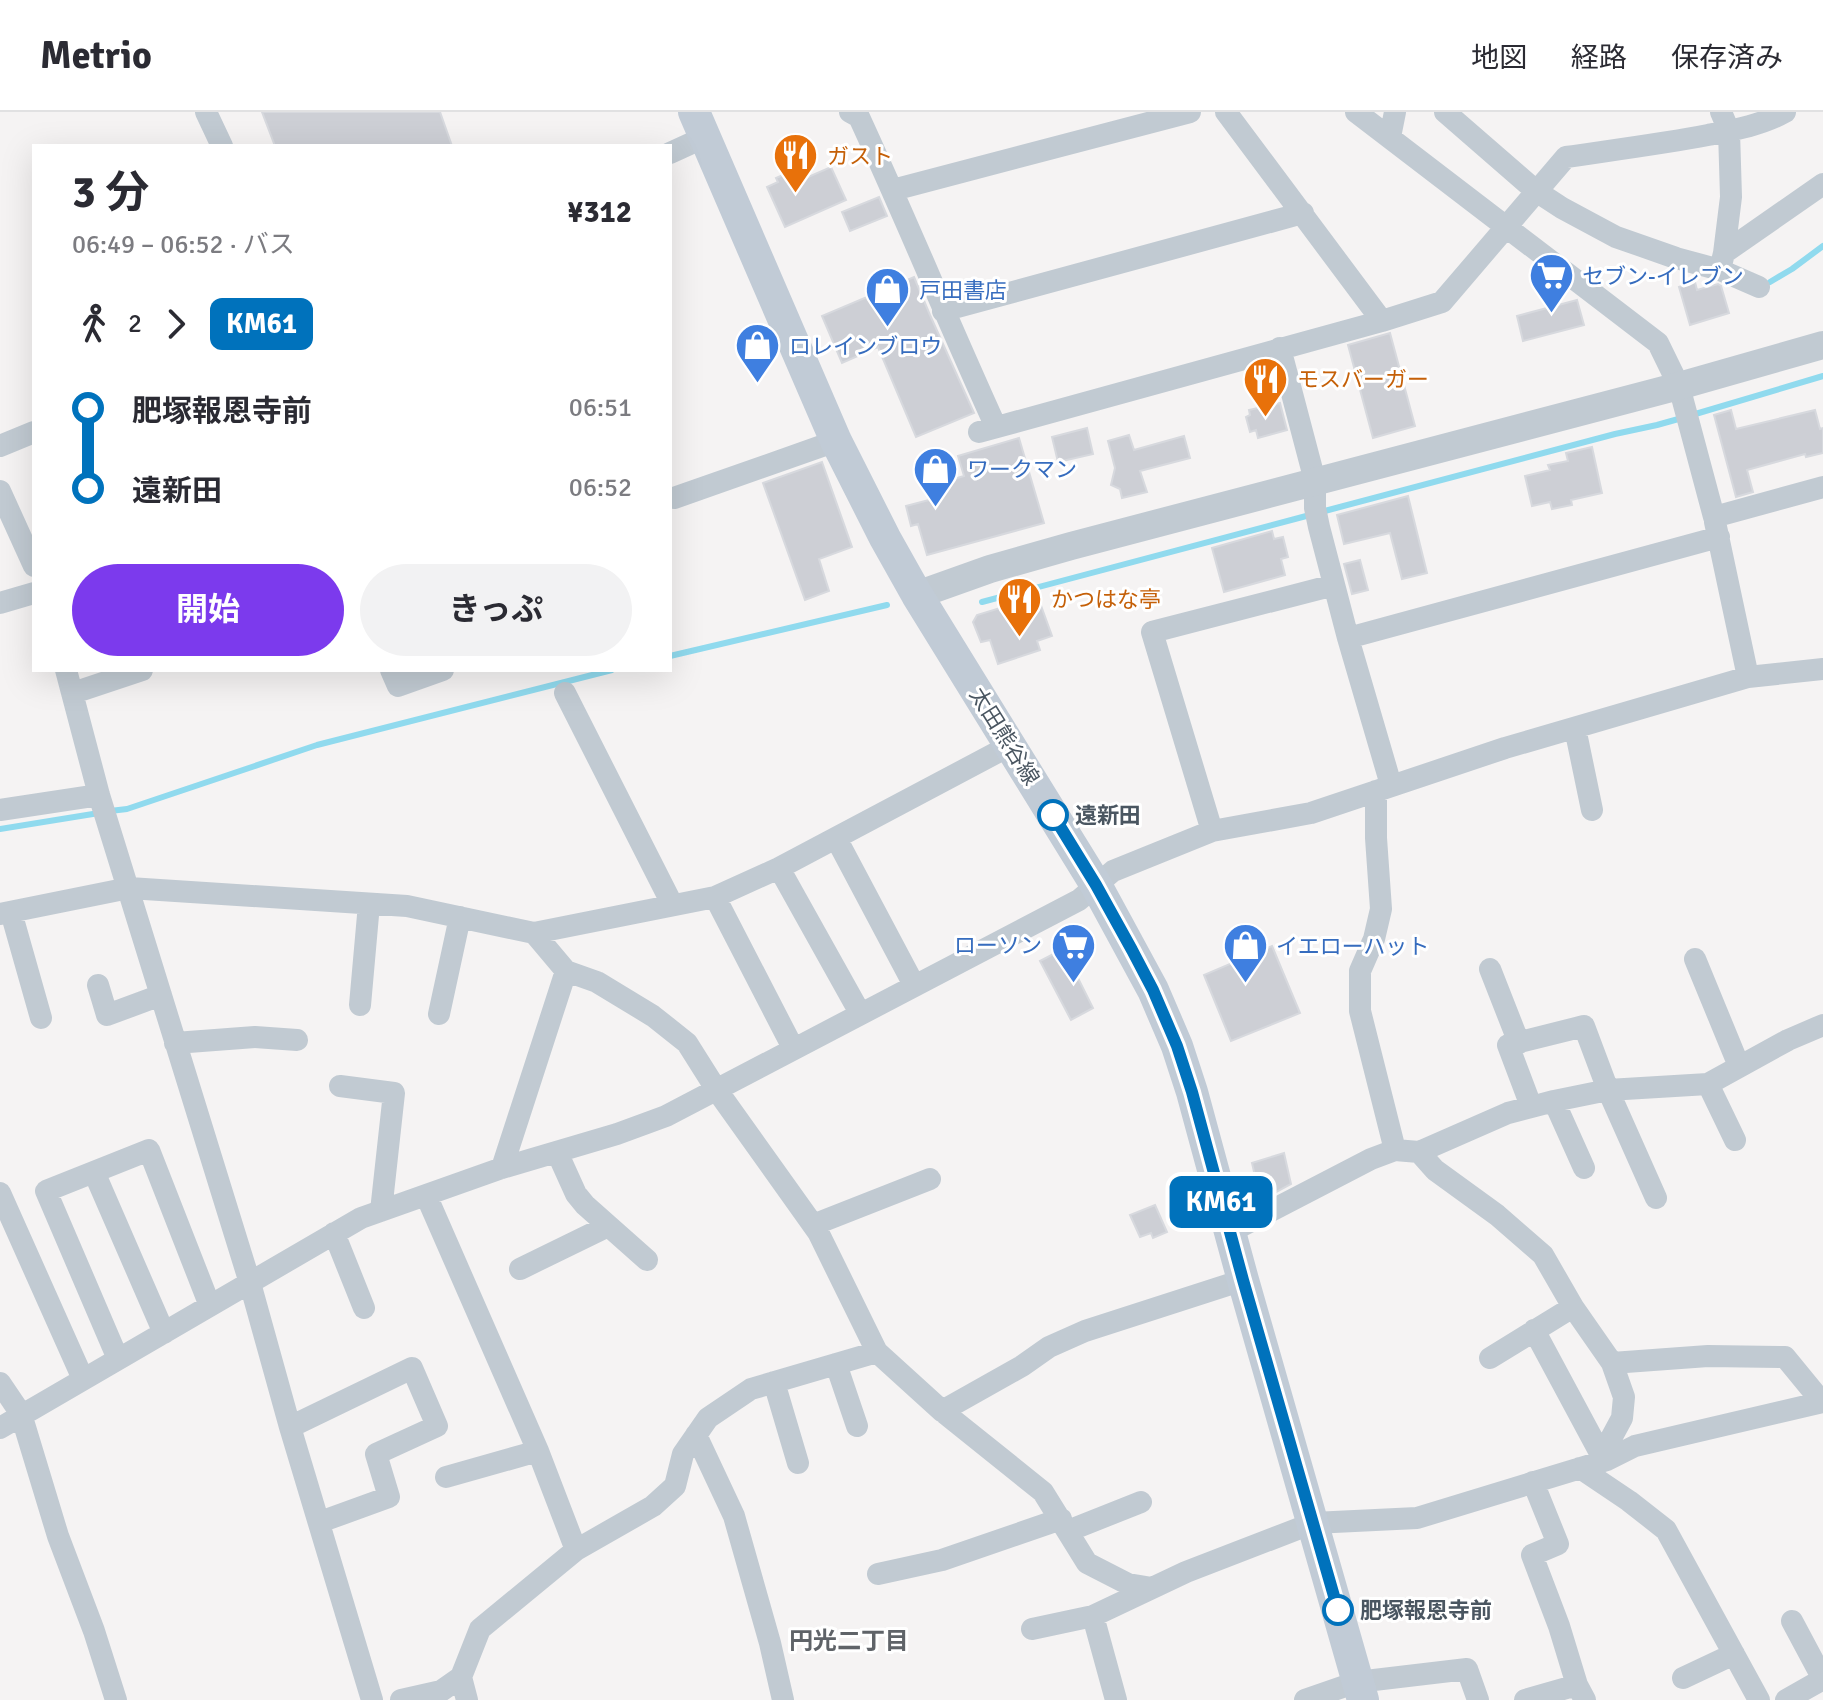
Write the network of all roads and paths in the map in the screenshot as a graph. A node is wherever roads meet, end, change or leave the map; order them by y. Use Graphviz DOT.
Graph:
graph roads {
  1 [pos="206,112"];
  2 [pos="850,112"];
  3 [pos="1190,112"];
  4 [pos="1226,112"];
  5 [pos="1356,112"];
  6 [pos="1395,112"];
  7 [pos="1445,112"];
  8 [pos="1785,112"];
  9 [pos="1725,122"];
  10 [pos="700,125"];
  11 [pos="1390,137"];
  12 [pos="221,144"];
  13 [pos="672,151"];
  14 [pos="1823,184"];
  15 [pos="893,190"];
  16 [pos="1536,191"];
  17 [pos="1303,213"];
  18 [pos="1506,226"];
  19 [pos="1722,262"];
  20 [pos="1759,287"];
  21 [pos="943,311"];
  22 [pos="1382,321"];
  23 [pos="1823,345"];
  24 [pos="1280,348"];
  25 [pos="1681,395"];
  26 [pos="32,433"];
  27 [pos="836,441"];
  28 [pos="0,446"];
  29 [pos="1823,487"];
  30 [pos="0,491"];
  31 [pos="674,498"];
  32 [pos="1316,505"];
  33 [pos="6,518"];
  34 [pos="1716,527"];
  35 [pos="32,554"];
  36 [pos="1334,585"];
  37 [pos="32,594"];
  38 [pos="917,595"];
  39 [pos="0,603"];
  40 [pos="1348,638"];
  41 [pos="1823,669"];
  42 [pos="67,672"];
  43 [pos="136,672"];
  44 [pos="392,672"];
  45 [pos="437,672"];
  46 [pos="1748,677"];
  47 [pos="73,693"];
  48 [pos="565,693"];
  49 [pos="1575,728"];
  50 [pos="1011,745"];
  51 [pos="1383,788"];
  52 [pos="100,797"];
  53 [pos="0,810"];
  54 [pos="1592,810"];
  55 [pos="1212,831"];
  56 [pos="836,838"];
  57 [pos="779,868"];
  58 [pos="1096,885"];
  59 [pos="129,888"];
  60 [pos="715,897"];
  61 [pos="369,904"];
  62 [pos="672,904"];
  63 [pos="5,913"];
  64 [pos="460,917"];
  65 [pos="534,933"];
  66 [pos="1695,959"];
  67 [pos="1490,969"];
  68 [pos="566,971"];
  69 [pos="98,985"];
  70 [pos="914,985"];
  71 [pos="161,995"];
  72 [pos="360,1005"];
  73 [pos="860,1013"];
  74 [pos="439,1014"];
  75 [pos="41,1018"];
  76 [pos="1823,1025"];
  77 [pos="297,1040"];
  78 [pos="175,1043"];
  79 [pos="1519,1043"];
  80 [pos="793,1048"];
  81 [pos="1739,1066"];
  82 [pos="1708,1084"];
  83 [pos="340,1086"];
  84 [pos="716,1089"];
  85 [pos="1608,1090"];
  86 [pos="1554,1101"];
  87 [pos="1531,1106"];
  88 [pos="1735,1140"];
  89 [pos="1395,1150"];
  90 [pos="557,1152"];
  91 [pos="1419,1152"];
  92 [pos="502,1168"];
  93 [pos="1584,1168"];
  94 [pos="94,1172"];
  95 [pos="930,1179"];
  96 [pos="0,1193"];
  97 [pos="426,1195"];
  98 [pos="1656,1198"];
  99 [pos="381,1211"];
  100 [pos="813,1225"];
  101 [pos="608,1226"];
  102 [pos="1230,1232"];
  103 [pos="334,1233"];
  104 [pos="647,1260"];
  105 [pos="520,1269"];
  106 [pos="1243,1280"];
  107 [pos="250,1283"];
  108 [pos="210,1306"];
  109 [pos="1573,1307"];
  110 [pos="364,1308"];
  111 [pos="1534,1330"];
  112 [pos="164,1333"];
  113 [pos="877,1352"];
  114 [pos="1490,1358"];
  115 [pos="118,1359"];
  116 [pos="1612,1363"];
  117 [pos="836,1364"];
  118 [pos="83,1379"];
  119 [pos="774,1382"];
  120 [pos="0,1383"];
  121 [pos="1823,1402"];
  122 [pos="942,1411"];
  123 [pos="21,1414"];
  124 [pos="857,1426"];
  125 [pos="290,1427"];
  126 [pos="0,1428"];
  127 [pos="696,1435"];
  128 [pos="538,1451"];
  129 [pos="1607,1460"];
  130 [pos="798,1463"];
  131 [pos="1580,1468"];
  132 [pos="446,1477"];
  133 [pos="1533,1482"];
  134 [pos="1141,1502"];
  135 [pos="320,1522"];
  136 [pos="1313,1523"];
  137 [pos="1064,1525"];
  138 [pos="576,1550"];
  139 [pos="878,1574"];
  140 [pos="1152,1588"];
  141 [pos="1093,1616"];
  142 [pos="1792,1621"];
  143 [pos="1032,1629"];
  144 [pos="1734,1654"];
  145 [pos="461,1677"];
  146 [pos="1683,1678"];
  147 [pos="1360,1691"];
  148 [pos="1581,1692"];
  149 [pos="116,1700"];
  150 [pos="372,1700"];
  151 [pos="401,1700"];
  152 [pos="467,1700"];
  153 [pos="783,1700"];
  154 [pos="1116,1700"];
  155 [pos="1305,1700"];
  156 [pos="1478,1700"];
  157 [pos="1525,1700"];
  158 [pos="1759,1700"];
  159 [pos="1786,1700"];
  1 -- 12 [label="street"];
  2 -- 15 [label="street"];
  3 -- 15 [label="street"];
  4 -- 17 [label="street"];
  5 -- 11 [label="street"];
  6 -- 11 [label="street"];
  7 -- 16 [label="street"];
  8 -- 9 [label="street"];
  9 -- 16 [label="street"];
  9 -- 19 [label="street"];
  10 -- 13 [label="street"];
  10 -- 27 [label="main road, 太田熊谷線"];
  11 -- 18 [label="street"];
  14 -- 19 [label="street"];
  15 -- 21 [label="street"];
  16 -- 18 [label="street"];
  16 -- 19 [label="street"];
  17 -- 21 [label="street"];
  17 -- 22 [label="street"];
  18 -- 22 [label="street"];
  18 -- 25 [label="street"];
  19 -- 20 [label="street"];
  21 -- 24 [label="street"];
  22 -- 24 [label="street"];
  23 -- 25 [label="street"];
  24 -- 32 [label="street"];
  25 -- 32 [label="street"];
  25 -- 34 [label="street"];
  26 -- 28 [label="street"];
  27 -- 31 [label="street"];
  27 -- 38 [label="main road, 太田熊谷線"];
  29 -- 34 [label="street"];
  30 -- 33 [label="street"];
  32 -- 36 [label="street"];
  32 -- 38 [label="street"];
  33 -- 35 [label="street"];
  34 -- 40 [label="street"];
  34 -- 46 [label="street"];
  36 -- 40 [label="street"];
  36 -- 55 [label="street"];
  37 -- 39 [label="street"];
  38 -- 50 [label="main road, 太田熊谷線"];
  40 -- 51 [label="street"];
  41 -- 46 [label="street"];
  42 -- 47 [label="street"];
  43 -- 47 [label="street"];
  44 -- 45 [label="street"];
  46 -- 49 [label="street"];
  47 -- 52 [label="street"];
  48 -- 62 [label="street"];
  49 -- 51 [label="street"];
  49 -- 54 [label="street"];
  50 -- 56 [label="street"];
  50 -- 58 [label="main road, 太田熊谷線"];
  51 -- 55 [label="street"];
  51 -- 89 [label="street"];
  52 -- 53 [label="street"];
  52 -- 59 [label="street"];
  55 -- 58 [label="street"];
  56 -- 57 [label="street"];
  56 -- 70 [label="street"];
  57 -- 60 [label="street"];
  57 -- 73 [label="street"];
  58 -- 70 [label="street"];
  58 -- 102 [label="main road, 太田熊谷線"];
  59 -- 61 [label="street"];
  59 -- 63 [label="street"];
  59 -- 71 [label="street"];
  60 -- 62 [label="street"];
  60 -- 80 [label="street"];
  61 -- 64 [label="street"];
  61 -- 72 [label="street"];
  62 -- 65 [label="street"];
  63 -- 75 [label="street"];
  64 -- 65 [label="street"];
  64 -- 74 [label="street"];
  65 -- 68 [label="street"];
  66 -- 81 [label="street"];
  67 -- 79 [label="street"];
  68 -- 84 [label="street"];
  68 -- 92 [label="street"];
  69 -- 71 [label="street"];
  70 -- 73 [label="street"];
  71 -- 78 [label="street"];
  73 -- 80 [label="street"];
  76 -- 81 [label="street"];
  77 -- 78 [label="street"];
  78 -- 107 [label="street"];
  79 -- 85 [label="street"];
  79 -- 87 [label="street"];
  80 -- 84 [label="street"];
  81 -- 82 [label="street"];
  82 -- 85 [label="street"];
  82 -- 88 [label="street"];
  83 -- 99 [label="street"];
  84 -- 90 [label="street"];
  84 -- 100 [label="street"];
  85 -- 86 [label="street"];
  85 -- 98 [label="street"];
  86 -- 87 [label="street"];
  86 -- 93 [label="street"];
  87 -- 91 [label="street"];
  89 -- 91 [label="street"];
  89 -- 102 [label="street"];
  90 -- 92 [label="street"];
  90 -- 101 [label="street"];
  91 -- 109 [label="street"];
  92 -- 97 [label="street"];
  94 -- 108 [label="street"];
  94 -- 112 [label="street"];
  94 -- 115 [label="street"];
  95 -- 100 [label="street"];
  96 -- 118 [label="street"];
  97 -- 99 [label="street"];
  97 -- 128 [label="street"];
  99 -- 103 [label="street"];
  100 -- 113 [label="street"];
  101 -- 104 [label="street"];
  101 -- 105 [label="street"];
  102 -- 106 [label="main road, 太田熊谷線"];
  103 -- 107 [label="street"];
  103 -- 110 [label="street"];
  106 -- 122 [label="street"];
  106 -- 136 [label="main road, 太田熊谷線"];
  107 -- 108 [label="street"];
  107 -- 125 [label="street"];
  108 -- 112 [label="street"];
  109 -- 111 [label="street"];
  109 -- 116 [label="street"];
  111 -- 114 [label="street"];
  111 -- 129 [label="street"];
  112 -- 115 [label="street"];
  113 -- 117 [label="street"];
  113 -- 122 [label="street"];
  115 -- 118 [label="street"];
  116 -- 121 [label="street"];
  116 -- 129 [label="street"];
  117 -- 119 [label="street"];
  117 -- 124 [label="street"];
  118 -- 123 [label="street"];
  119 -- 127 [label="street"];
  119 -- 130 [label="street"];
  120 -- 123 [label="street"];
  121 -- 129 [label="street"];
  122 -- 137 [label="street"];
  123 -- 126 [label="street"];
  123 -- 149 [label="street"];
  125 -- 135 [label="street"];
  125 -- 135 [label="street"];
  127 -- 138 [label="street"];
  127 -- 153 [label="street"];
  128 -- 132 [label="street"];
  128 -- 138 [label="street"];
  129 -- 131 [label="street"];
  131 -- 133 [label="street"];
  131 -- 144 [label="street"];
  133 -- 136 [label="street"];
  133 -- 148 [label="street"];
  134 -- 137 [label="street"];
  135 -- 150 [label="street"];
  136 -- 140 [label="street"];
  136 -- 147 [label="main road, 太田熊谷線"];
  137 -- 139 [label="street"];
  137 -- 140 [label="street"];
  138 -- 145 [label="street"];
  140 -- 141 [label="street"];
  141 -- 143 [label="street"];
  141 -- 154 [label="street"];
  142 -- 159 [label="street"];
  144 -- 146 [label="street"];
  144 -- 158 [label="street"];
  145 -- 151 [label="street"];
  145 -- 152 [label="street"];
  147 -- 155 [label="street"];
  147 -- 156 [label="street"];
  148 -- 157 [label="street"];
}
